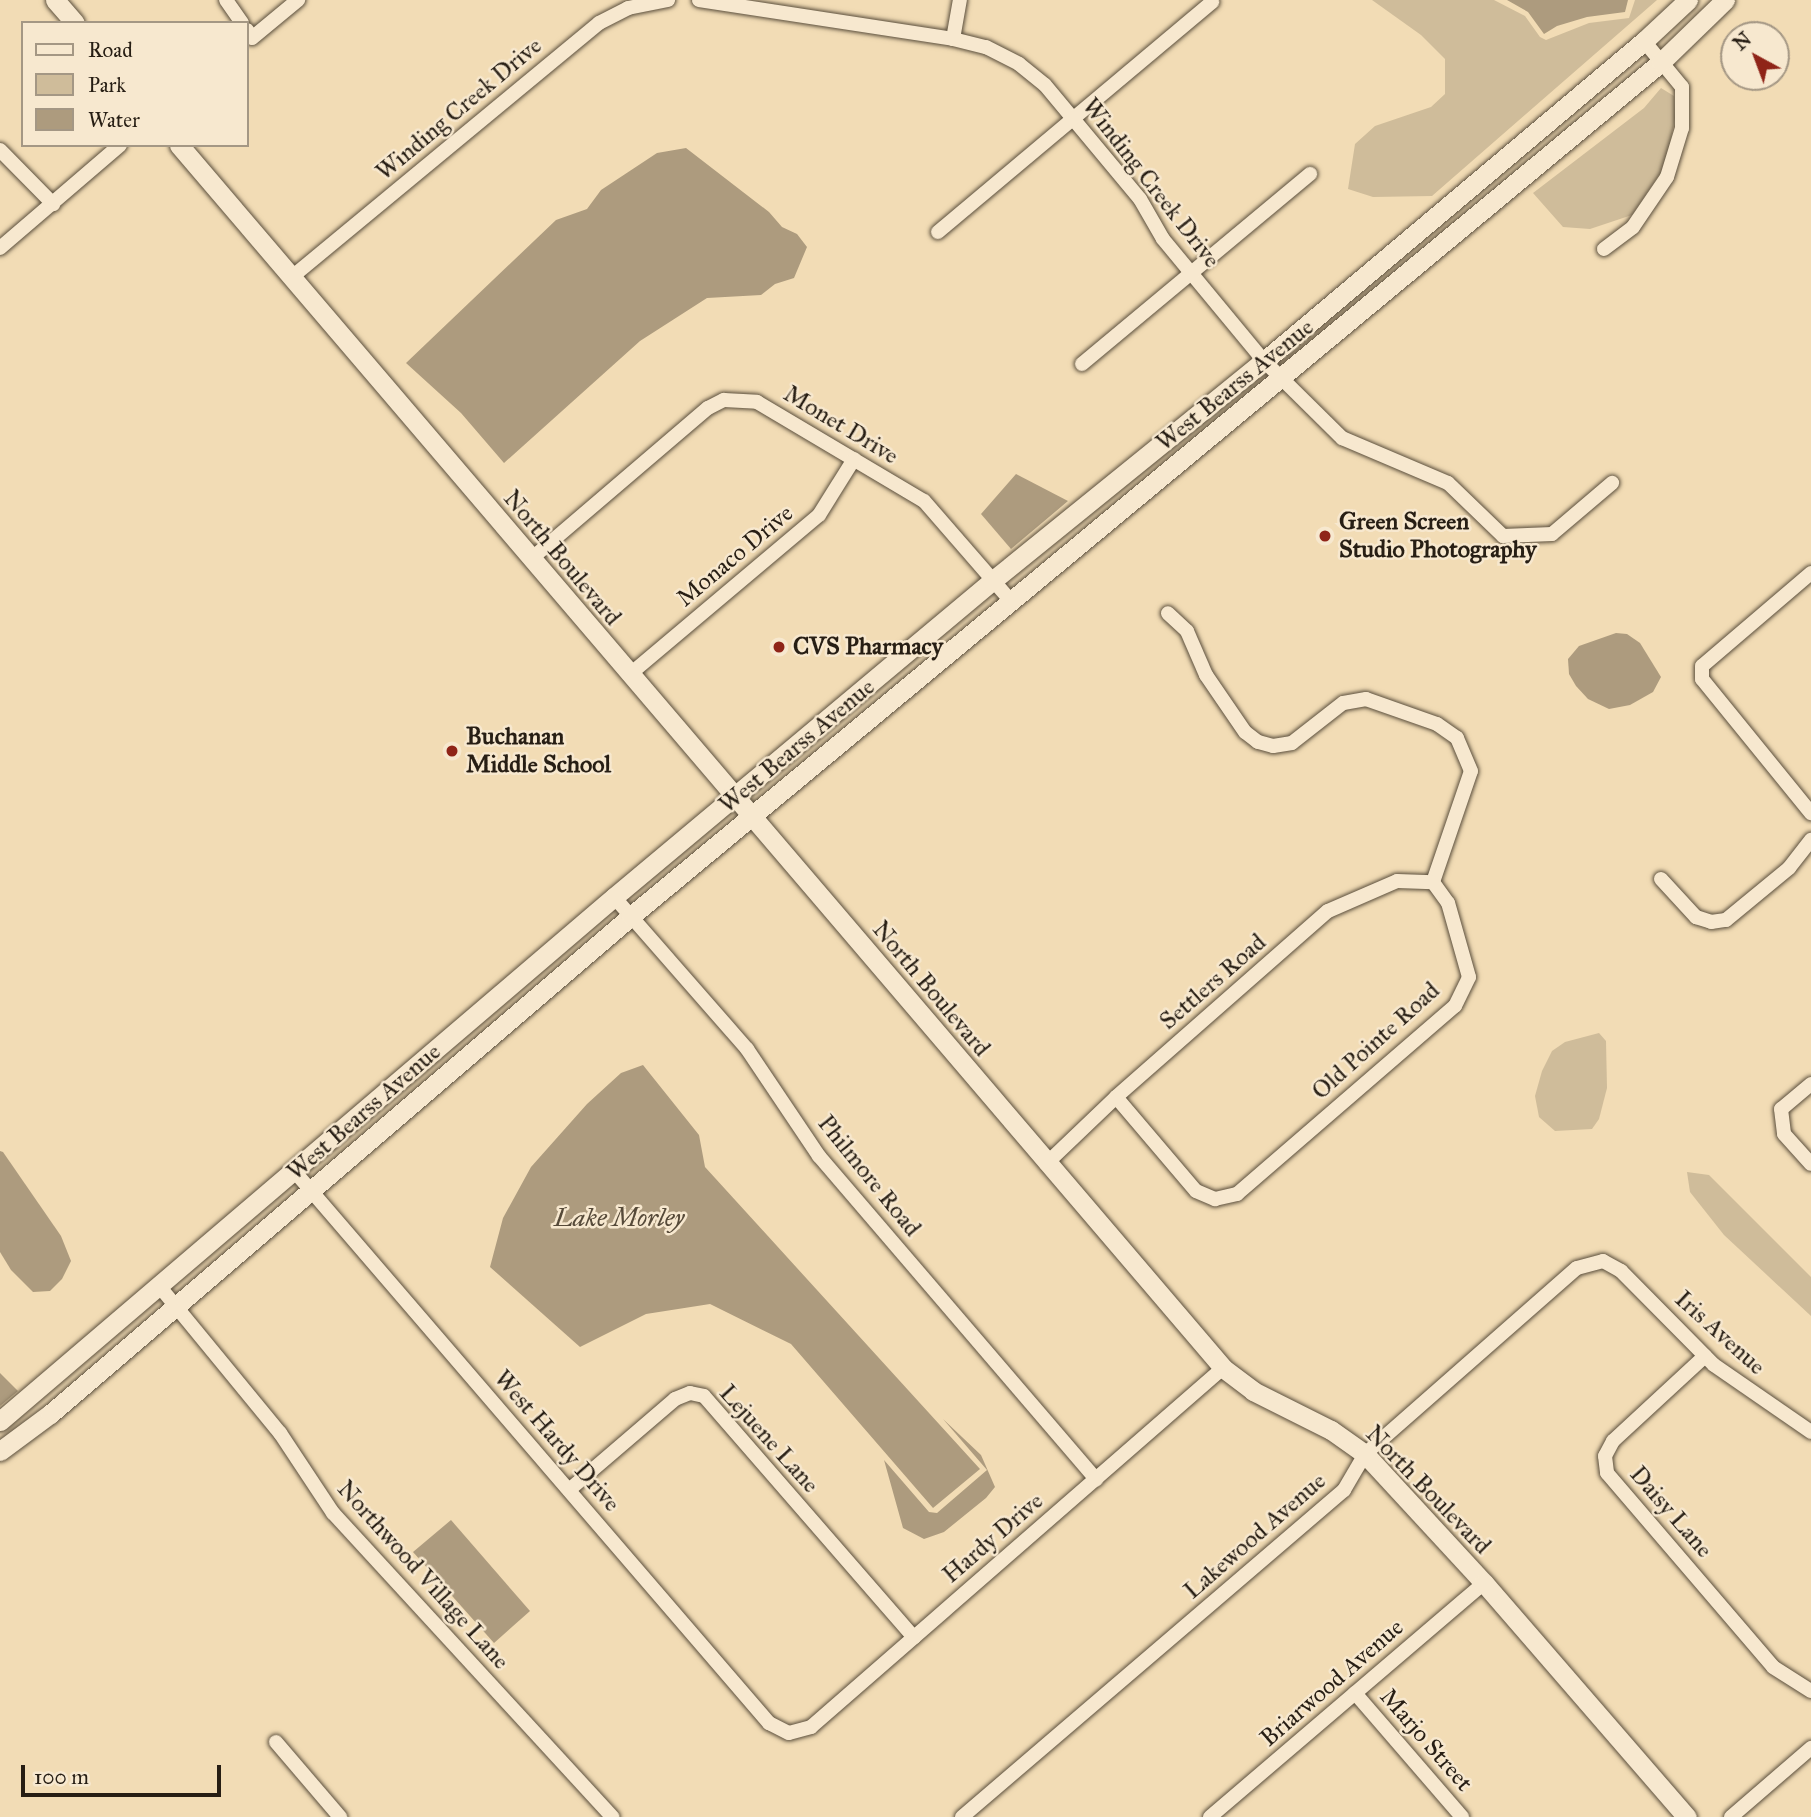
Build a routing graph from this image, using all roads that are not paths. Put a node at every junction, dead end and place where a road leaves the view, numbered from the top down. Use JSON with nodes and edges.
{"nodes":[{"id":1,"x":55,"y":0,"type":"edge"},
{"id":2,"x":226,"y":0,"type":"edge"},
{"id":3,"x":298,"y":0,"type":"edge"},
{"id":4,"x":668,"y":0,"type":"edge"},
{"id":5,"x":699,"y":0,"type":"edge"},
{"id":6,"x":960,"y":0,"type":"edge"},
{"id":7,"x":1688,"y":0,"type":"edge"},
{"id":8,"x":1725,"y":0,"type":"edge"},
{"id":9,"x":735,"y":2,"type":"edge"},
{"id":10,"x":1212,"y":2,"type":"edge"},
{"id":11,"x":73,"y":21,"type":"edge"},
{"id":12,"x":241,"y":21,"type":"edge"},
{"id":13,"x":248,"y":32,"type":"edge"},
{"id":14,"x":953,"y":39,"type":"junction"},
{"id":15,"x":1644,"y":41,"type":"junction"},
{"id":16,"x":1661,"y":62,"type":"junction"},
{"id":17,"x":1073,"y":120,"type":"junction"},
{"id":18,"x":118,"y":147,"type":"edge"},
{"id":19,"x":181,"y":147,"type":"edge"},
{"id":20,"x":0,"y":150,"type":"edge"},
{"id":21,"x":1310,"y":174,"type":"dead end"},
{"id":22,"x":53,"y":204,"type":"junction"},
{"id":23,"x":938,"y":232,"type":"dead end"},
{"id":24,"x":0,"y":248,"type":"edge"},
{"id":25,"x":1604,"y":249,"type":"dead end"},
{"id":26,"x":1192,"y":274,"type":"junction"},
{"id":27,"x":292,"y":277,"type":"junction"},
{"id":28,"x":1264,"y":361,"type":"junction"},
{"id":29,"x":1082,"y":364,"type":"dead end"},
{"id":30,"x":1282,"y":378,"type":"junction"},
{"id":31,"x":854,"y":459,"type":"junction"},
{"id":32,"x":1612,"y":482,"type":"dead end"},
{"id":33,"x":531,"y":559,"type":"junction"},
{"id":34,"x":1811,"y":573,"type":"edge"},
{"id":35,"x":992,"y":581,"type":"junction"},
{"id":36,"x":1010,"y":600,"type":"junction"},
{"id":37,"x":1168,"y":614,"type":"dead end"},
{"id":38,"x":629,"y":675,"type":"junction"},
{"id":39,"x":737,"y":796,"type":"junction"},
{"id":40,"x":1811,"y":813,"type":"edge"},
{"id":41,"x":753,"y":815,"type":"junction"},
{"id":42,"x":1811,"y":839,"type":"edge"},
{"id":43,"x":1661,"y":879,"type":"dead end"},
{"id":44,"x":1433,"y":882,"type":"junction"},
{"id":45,"x":614,"y":897,"type":"junction"},
{"id":46,"x":631,"y":916,"type":"junction"},
{"id":47,"x":437,"y":1049,"type":"junction"},
{"id":48,"x":453,"y":1068,"type":"junction"},
{"id":49,"x":1811,"y":1084,"type":"edge"},
{"id":50,"x":1116,"y":1097,"type":"junction"},
{"id":51,"x":1046,"y":1164,"type":"junction"},
{"id":52,"x":1811,"y":1164,"type":"edge"},
{"id":53,"x":295,"y":1172,"type":"junction"},
{"id":54,"x":312,"y":1189,"type":"junction"},
{"id":55,"x":1604,"y":1261,"type":"joint"},
{"id":56,"x":160,"y":1287,"type":"junction"},
{"id":57,"x":175,"y":1306,"type":"junction"},
{"id":58,"x":1705,"y":1356,"type":"junction"},
{"id":59,"x":1223,"y":1368,"type":"junction"},
{"id":60,"x":53,"y":1378,"type":"junction"},
{"id":61,"x":69,"y":1397,"type":"junction"},
{"id":62,"x":0,"y":1421,"type":"edge"},
{"id":63,"x":1811,"y":1432,"type":"edge"},
{"id":64,"x":0,"y":1451,"type":"edge"},
{"id":65,"x":1365,"y":1454,"type":"junction"},
{"id":66,"x":1096,"y":1479,"type":"junction"},
{"id":67,"x":569,"y":1490,"type":"junction"},
{"id":68,"x":1484,"y":1583,"type":"junction"},
{"id":69,"x":914,"y":1638,"type":"junction"},
{"id":70,"x":1811,"y":1691,"type":"edge"},
{"id":71,"x":1355,"y":1693,"type":"junction"},
{"id":72,"x":789,"y":1733,"type":"joint"},
{"id":73,"x":276,"y":1742,"type":"dead end"},
{"id":74,"x":1811,"y":1748,"type":"edge"},
{"id":75,"x":340,"y":1817,"type":"edge"},
{"id":76,"x":613,"y":1817,"type":"edge"},
{"id":77,"x":962,"y":1817,"type":"edge"},
{"id":78,"x":1210,"y":1817,"type":"edge"},
{"id":79,"x":1462,"y":1817,"type":"edge"},
{"id":80,"x":1687,"y":1817,"type":"edge"},
{"id":81,"x":1731,"y":1817,"type":"edge"}],
"edges":[{"from":1,"to":11,"type":"main road"},
{"from":2,"to":12,"type":"street"},
{"from":3,"to":13,"type":"street"},
{"from":4,"to":27,"type":"street","name":"Winding Creek Drive"},
{"from":5,"to":9,"type":"street","name":"Winding Creek Drive"},
{"from":6,"to":14,"type":"street"},
{"from":7,"to":15,"type":"main road","name":"West Bearss Avenue"},
{"from":8,"to":16,"type":"main road","name":"West Bearss Avenue"},
{"from":9,"to":14,"type":"street","name":"Winding Creek Drive"},
{"from":10,"to":17,"type":"street"},
{"from":14,"to":17,"type":"street","name":"Winding Creek Drive"},
{"from":15,"to":16,"type":"street"},
{"from":15,"to":28,"type":"main road","name":"West Bearss Avenue"},
{"from":16,"to":25,"type":"street"},
{"from":16,"to":30,"type":"main road","name":"West Bearss Avenue"},
{"from":17,"to":23,"type":"street"},
{"from":17,"to":26,"type":"street","name":"Winding Creek Drive"},
{"from":18,"to":22,"type":"street"},
{"from":19,"to":27,"type":"main road","name":"North Boulevard"},
{"from":20,"to":22,"type":"street"},
{"from":21,"to":26,"type":"street"},
{"from":22,"to":24,"type":"street"},
{"from":26,"to":28,"type":"street","name":"Winding Creek Drive"},
{"from":26,"to":29,"type":"street"},
{"from":27,"to":33,"type":"main road","name":"North Boulevard"},
{"from":28,"to":30,"type":"street","name":"Winding Creek Drive"},
{"from":28,"to":35,"type":"main road","name":"West Bearss Avenue"},
{"from":30,"to":32,"type":"street","name":"Winding Creek Drive"},
{"from":30,"to":36,"type":"main road","name":"West Bearss Avenue"},
{"from":31,"to":33,"type":"street","name":"Monet Drive"},
{"from":31,"to":35,"type":"street","name":"Monet Drive"},
{"from":31,"to":38,"type":"street","name":"Monaco Drive"},
{"from":33,"to":38,"type":"main road","name":"North Boulevard"},
{"from":34,"to":40,"type":"street"},
{"from":35,"to":36,"type":"street","name":"Monet Drive"},
{"from":35,"to":39,"type":"main road","name":"West Bearss Avenue"},
{"from":36,"to":41,"type":"main road","name":"West Bearss Avenue"},
{"from":37,"to":44,"type":"street"},
{"from":38,"to":39,"type":"main road","name":"North Boulevard"},
{"from":39,"to":41,"type":"main road","name":"North Boulevard"},
{"from":39,"to":45,"type":"main road","name":"West Bearss Avenue"},
{"from":41,"to":46,"type":"main road","name":"West Bearss Avenue"},
{"from":41,"to":51,"type":"main road","name":"North Boulevard"},
{"from":42,"to":43,"type":"street"},
{"from":44,"to":50,"type":"street","name":"Settlers Road"},
{"from":44,"to":50,"type":"street","name":"Old Pointe Road"},
{"from":45,"to":46,"type":"street","name":"Philmore Road"},
{"from":45,"to":47,"type":"main road","name":"West Bearss Avenue"},
{"from":46,"to":48,"type":"main road","name":"West Bearss Avenue"},
{"from":46,"to":66,"type":"street","name":"Philmore Road"},
{"from":47,"to":48,"type":"street"},
{"from":47,"to":53,"type":"main road","name":"West Bearss Avenue"},
{"from":48,"to":54,"type":"main road","name":"West Bearss Avenue"},
{"from":49,"to":52,"type":"street"},
{"from":50,"to":51,"type":"street","name":"Settlers Road"},
{"from":51,"to":59,"type":"main road","name":"North Boulevard"},
{"from":53,"to":54,"type":"street","name":"West Hardy Drive"},
{"from":53,"to":56,"type":"main road","name":"West Bearss Avenue"},
{"from":54,"to":57,"type":"main road","name":"West Bearss Avenue"},
{"from":54,"to":67,"type":"street","name":"West Hardy Drive"},
{"from":55,"to":58,"type":"street","name":"Iris Avenue"},
{"from":55,"to":65,"type":"street","name":"Lakewood Avenue"},
{"from":56,"to":57,"type":"street","name":"Northwood Village Lane"},
{"from":56,"to":60,"type":"main road","name":"West Bearss Avenue"},
{"from":57,"to":61,"type":"main road","name":"West Bearss Avenue"},
{"from":57,"to":76,"type":"street","name":"Northwood Village Lane"},
{"from":58,"to":63,"type":"street","name":"Iris Avenue"},
{"from":58,"to":70,"type":"street","name":"Daisy Lane"},
{"from":59,"to":65,"type":"main road","name":"North Boulevard"},
{"from":59,"to":66,"type":"street","name":"Hardy Drive"},
{"from":60,"to":61,"type":"street"},
{"from":60,"to":62,"type":"main road","name":"West Bearss Avenue"},
{"from":61,"to":64,"type":"main road","name":"West Bearss Avenue"},
{"from":65,"to":68,"type":"main road","name":"North Boulevard"},
{"from":65,"to":77,"type":"street","name":"Lakewood Avenue"},
{"from":66,"to":69,"type":"street","name":"Hardy Drive"},
{"from":67,"to":69,"type":"street","name":"Lejuene Lane"},
{"from":67,"to":72,"type":"street","name":"West Hardy Drive"},
{"from":68,"to":71,"type":"street","name":"Briarwood Avenue"},
{"from":68,"to":80,"type":"main road","name":"North Boulevard"},
{"from":69,"to":72,"type":"street","name":"Hardy Drive"},
{"from":71,"to":78,"type":"street","name":"Briarwood Avenue"},
{"from":71,"to":79,"type":"street","name":"Marjo Street"},
{"from":73,"to":75,"type":"street"},
{"from":74,"to":81,"type":"street"}]}
